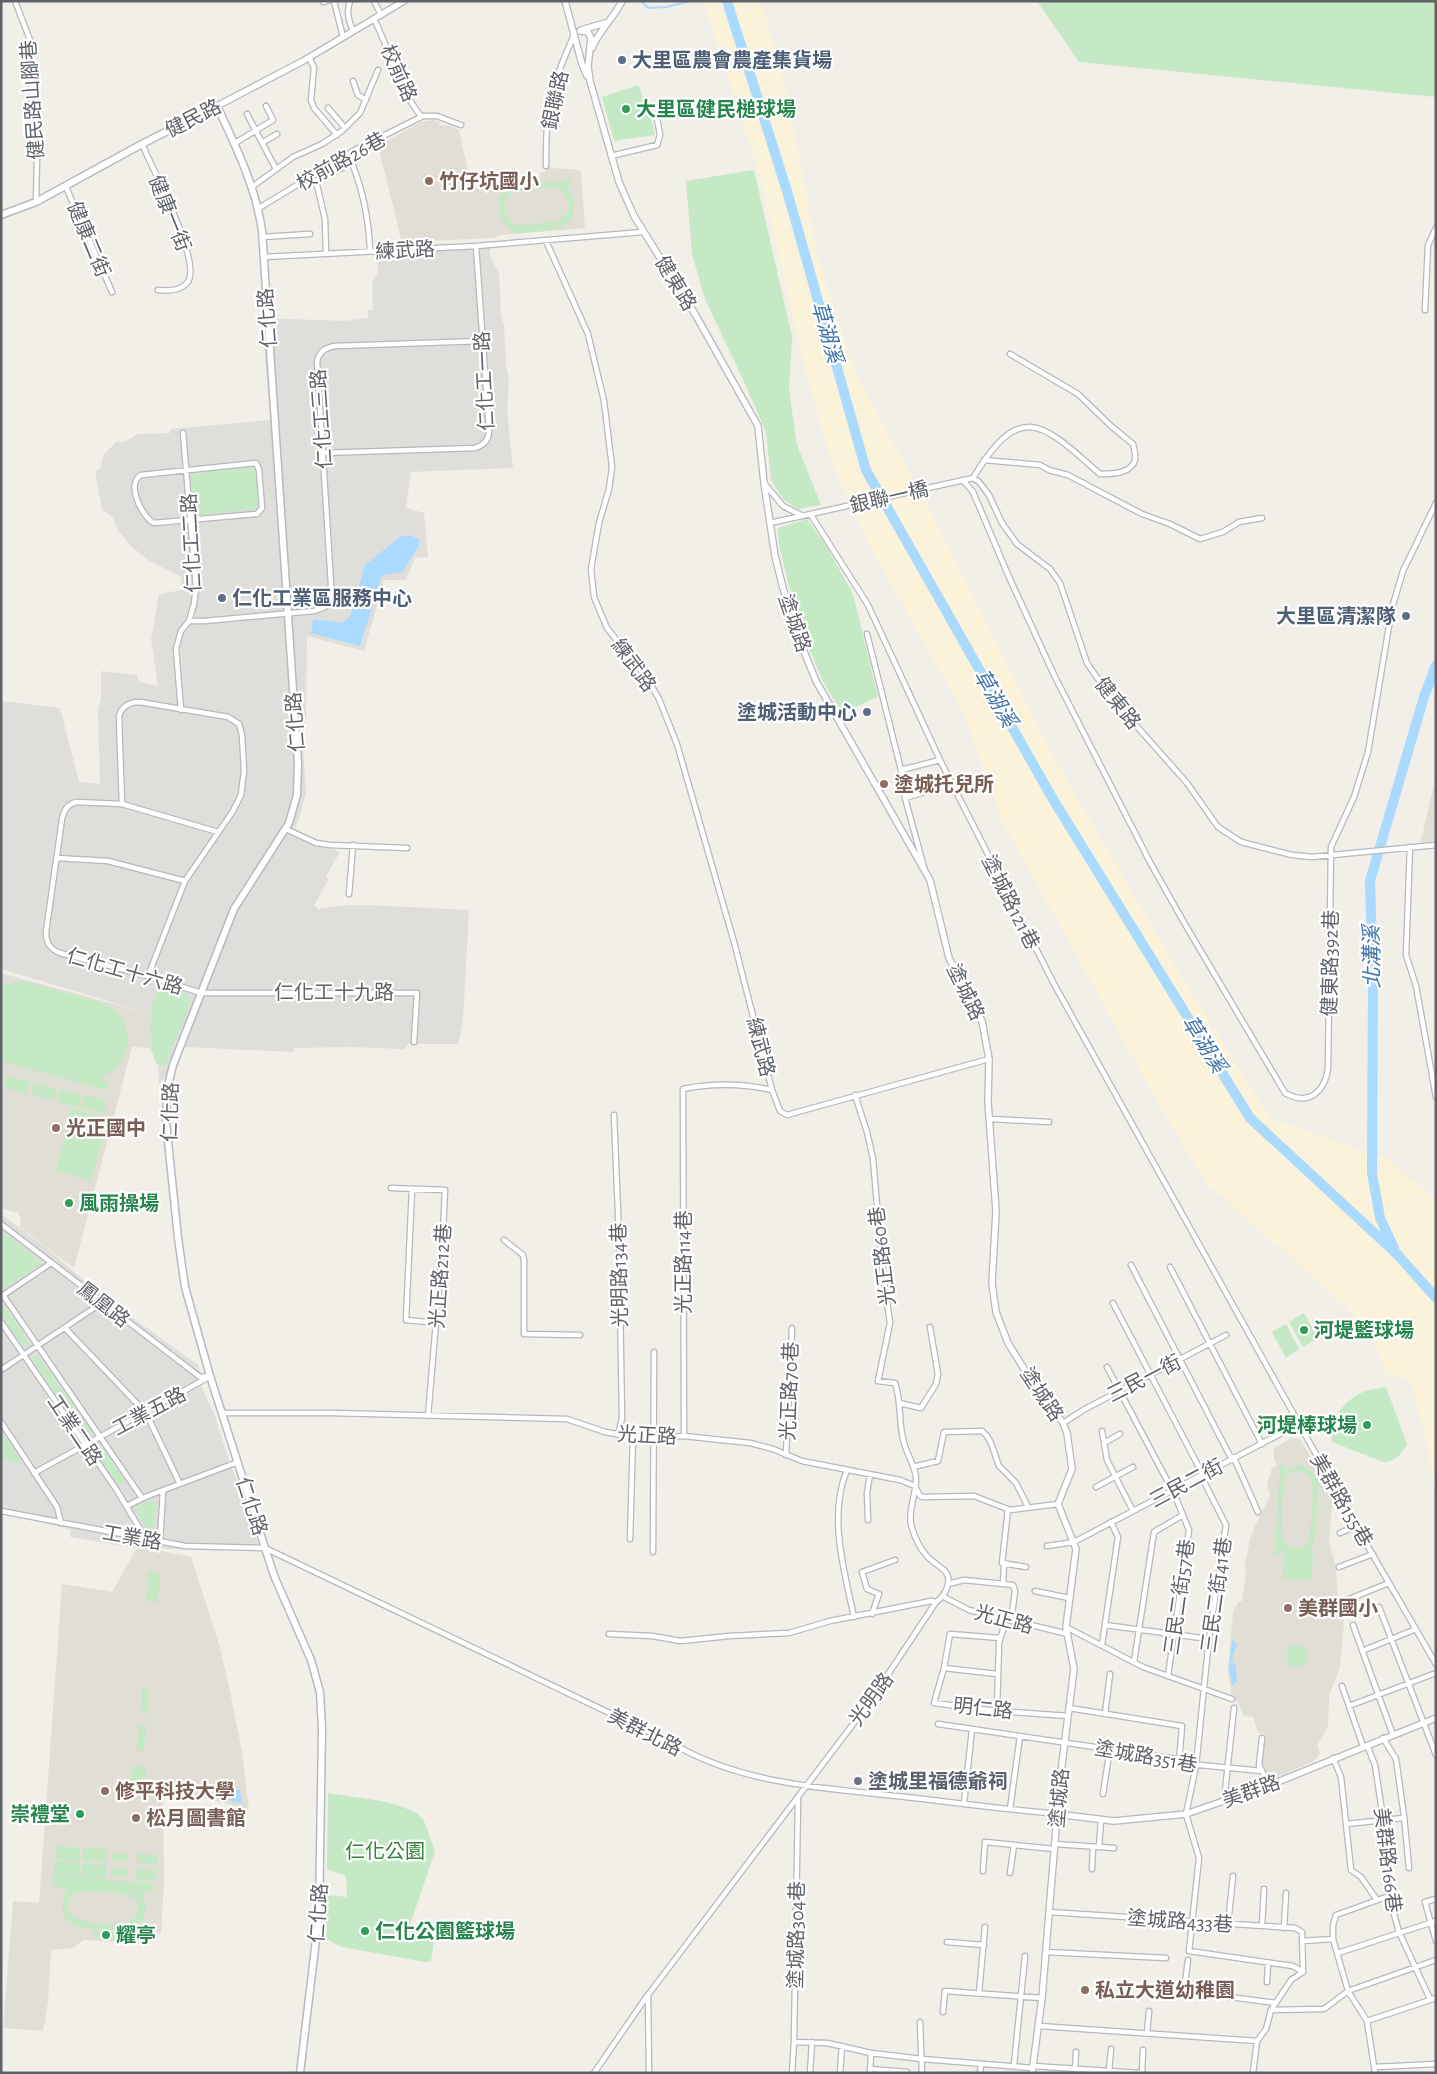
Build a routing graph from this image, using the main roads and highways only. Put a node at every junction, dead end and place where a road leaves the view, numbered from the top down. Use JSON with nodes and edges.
{"nodes":[{"id":1,"x":217,"y":106,"type":"joint"},
{"id":2,"x":1,"y":215,"type":"edge"},
{"id":3,"x":300,"y":2073,"type":"edge"}],
"edges":[{"from":1,"to":2,"type":"main road","name":"健民路"},
{"from":1,"to":3,"type":"main road","name":"仁化路"}]}
